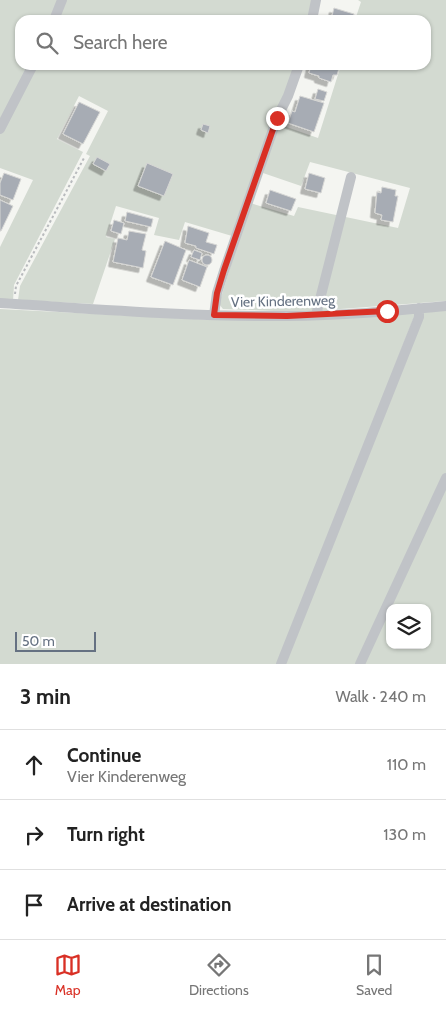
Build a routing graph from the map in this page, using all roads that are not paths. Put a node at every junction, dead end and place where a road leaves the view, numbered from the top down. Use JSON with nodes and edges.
{"nodes":[{"id":1,"x":62,"y":0,"type":"edge"},
{"id":2,"x":316,"y":0,"type":"edge"},
{"id":3,"x":56,"y":15,"type":"edge"},
{"id":4,"x":313,"y":15,"type":"edge"},
{"id":5,"x":30,"y":70,"type":"edge"},
{"id":6,"x":297,"y":70,"type":"edge"},
{"id":7,"x":0,"y":129,"type":"edge"},
{"id":8,"x":351,"y":177,"type":"dead end"},
{"id":9,"x":0,"y":304,"type":"edge"},
{"id":10,"x":446,"y":306,"type":"edge"},
{"id":11,"x":419,"y":308,"type":"junction"},
{"id":12,"x":214,"y":315,"type":"junction"},
{"id":13,"x":316,"y":315,"type":"junction"},
{"id":14,"x":446,"y":478,"type":"edge"},
{"id":15,"x":281,"y":664,"type":"edge"},
{"id":16,"x":360,"y":664,"type":"edge"}],
"edges":[{"from":1,"to":3,"type":"street"},
{"from":2,"to":4,"type":"street"},
{"from":5,"to":7,"type":"street"},
{"from":6,"to":12,"type":"street"},
{"from":8,"to":13,"type":"street"},
{"from":9,"to":12,"type":"street","name":"Vier Kinderenweg"},
{"from":10,"to":11,"type":"street","name":"Vier Kinderenweg"},
{"from":11,"to":13,"type":"street","name":"Vier Kinderenweg"},
{"from":11,"to":15,"type":"street"},
{"from":12,"to":13,"type":"street","name":"Vier Kinderenweg"},
{"from":14,"to":16,"type":"street"}]}
